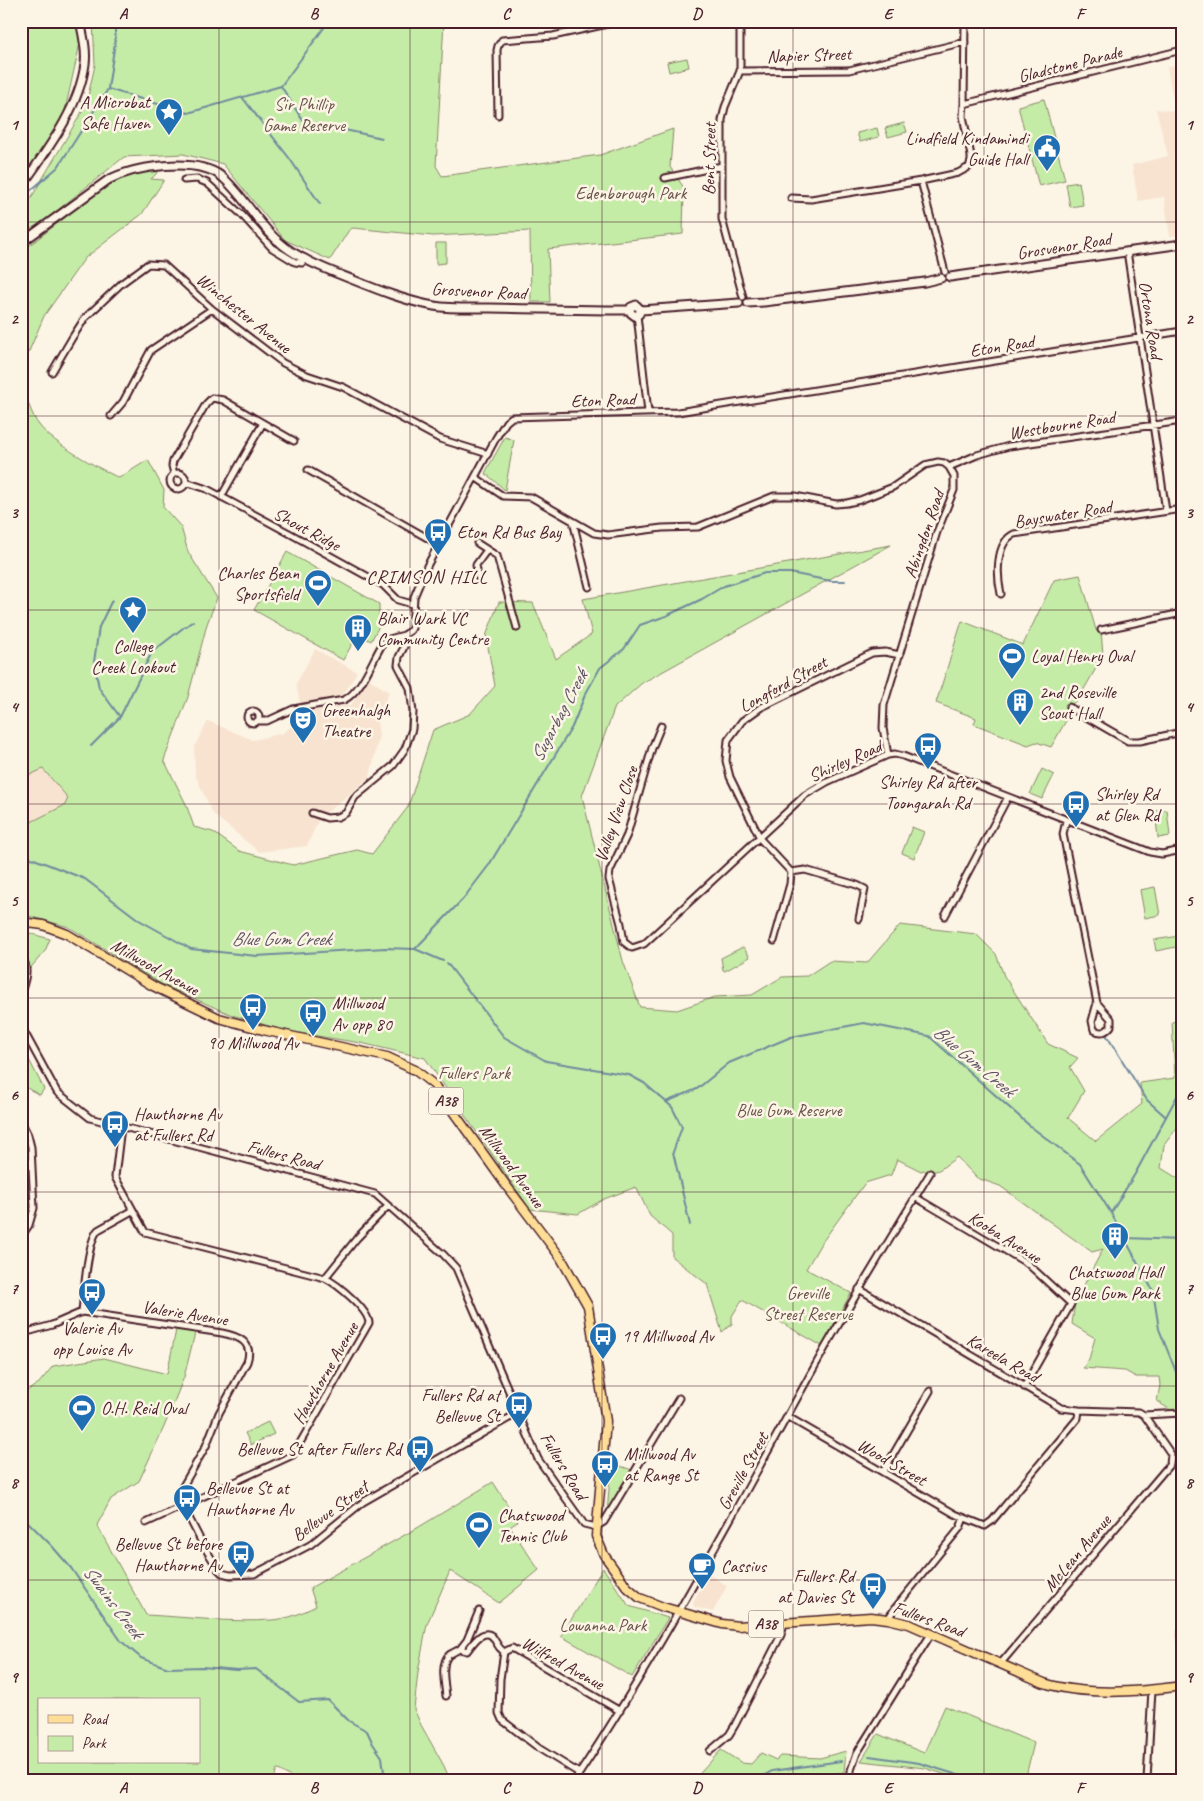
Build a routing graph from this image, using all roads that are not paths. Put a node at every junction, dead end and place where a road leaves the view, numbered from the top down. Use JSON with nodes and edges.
{"nodes":[{"id":1,"x":80,"y":21,"type":"edge"},
{"id":2,"x":621,"y":21,"type":"edge"},
{"id":3,"x":740,"y":21,"type":"edge"},
{"id":4,"x":965,"y":21,"type":"edge"},
{"id":5,"x":966,"y":42,"type":"junction"},
{"id":6,"x":1181,"y":48,"type":"edge"},
{"id":7,"x":740,"y":71,"type":"junction"},
{"id":8,"x":964,"y":104,"type":"junction"},
{"id":9,"x":498,"y":115,"type":"dead end"},
{"id":10,"x":722,"y":166,"type":"junction"},
{"id":11,"x":665,"y":178,"type":"dead end"},
{"id":12,"x":184,"y":180,"type":"dead end"},
{"id":13,"x":921,"y":181,"type":"junction"},
{"id":14,"x":21,"y":187,"type":"edge"},
{"id":15,"x":791,"y":198,"type":"dead end"},
{"id":16,"x":21,"y":243,"type":"edge"},
{"id":17,"x":1182,"y":244,"type":"edge"},
{"id":18,"x":1126,"y":251,"type":"junction"},
{"id":19,"x":305,"y":258,"type":"junction"},
{"id":20,"x":945,"y":276,"type":"junction"},
{"id":21,"x":744,"y":301,"type":"junction"},
{"id":22,"x":212,"y":309,"type":"junction"},
{"id":23,"x":639,"y":313,"type":"junction"},
{"id":24,"x":1182,"y":331,"type":"edge"},
{"id":25,"x":1140,"y":337,"type":"junction"},
{"id":26,"x":52,"y":372,"type":"dead end"},
{"id":27,"x":648,"y":412,"type":"junction"},
{"id":28,"x":111,"y":416,"type":"dead end"},
{"id":29,"x":1182,"y":421,"type":"edge"},
{"id":30,"x":262,"y":423,"type":"junction"},
{"id":31,"x":1154,"y":425,"type":"junction"},
{"id":32,"x":294,"y":441,"type":"dead end"},
{"id":33,"x":488,"y":454,"type":"junction"},
{"id":34,"x":949,"y":467,"type":"junction"},
{"id":35,"x":308,"y":470,"type":"dead end"},
{"id":36,"x":174,"y":474,"type":"junction"},
{"id":37,"x":475,"y":477,"type":"junction"},
{"id":38,"x":186,"y":482,"type":"junction"},
{"id":39,"x":221,"y":497,"type":"junction"},
{"id":40,"x":1182,"y":509,"type":"edge"},
{"id":41,"x":1166,"y":511,"type":"junction"},
{"id":42,"x":573,"y":521,"type":"junction"},
{"id":43,"x":477,"y":543,"type":"dead end"},
{"id":44,"x":438,"y":544,"type":"junction"},
{"id":45,"x":487,"y":550,"type":"junction"},
{"id":46,"x":478,"y":577,"type":"dead end"},
{"id":47,"x":589,"y":587,"type":"dead end"},
{"id":48,"x":1002,"y":594,"type":"dead end"},
{"id":49,"x":412,"y":604,"type":"junction"},
{"id":50,"x":1182,"y":614,"type":"edge"},
{"id":51,"x":517,"y":628,"type":"dead end"},
{"id":52,"x":1101,"y":630,"type":"dead end"},
{"id":53,"x":404,"y":635,"type":"junction"},
{"id":54,"x":900,"y":655,"type":"junction"},
{"id":55,"x":1068,"y":707,"type":"dead end"},
{"id":56,"x":257,"y":721,"type":"dead end"},
{"id":57,"x":661,"y":726,"type":"dead end"},
{"id":58,"x":1182,"y":732,"type":"edge"},
{"id":59,"x":888,"y":755,"type":"junction"},
{"id":60,"x":1008,"y":797,"type":"junction"},
{"id":61,"x":312,"y":813,"type":"dead end"},
{"id":62,"x":1066,"y":820,"type":"junction"},
{"id":63,"x":760,"y":836,"type":"junction"},
{"id":64,"x":1182,"y":850,"type":"edge"},
{"id":65,"x":791,"y":872,"type":"junction"},
{"id":66,"x":945,"y":916,"type":"dead end"},
{"id":67,"x":859,"y":919,"type":"dead end"},
{"id":68,"x":21,"y":922,"type":"edge"},
{"id":69,"x":774,"y":941,"type":"dead end"},
{"id":70,"x":624,"y":942,"type":"joint"},
{"id":71,"x":21,"y":956,"type":"edge"},
{"id":72,"x":21,"y":993,"type":"edge"},
{"id":73,"x":1097,"y":1003,"type":"junction"},
{"id":74,"x":21,"y":1026,"type":"edge"},
{"id":75,"x":21,"y":1121,"type":"edge"},
{"id":76,"x":121,"y":1128,"type":"junction"},
{"id":77,"x":930,"y":1172,"type":"dead end"},
{"id":78,"x":915,"y":1197,"type":"junction"},
{"id":79,"x":388,"y":1206,"type":"junction"},
{"id":80,"x":132,"y":1211,"type":"junction"},
{"id":81,"x":21,"y":1237,"type":"edge"},
{"id":82,"x":325,"y":1278,"type":"junction"},
{"id":83,"x":859,"y":1289,"type":"junction"},
{"id":84,"x":82,"y":1312,"type":"junction"},
{"id":85,"x":31,"y":1331,"type":"dead end"},
{"id":86,"x":1024,"y":1387,"type":"junction"},
{"id":87,"x":930,"y":1391,"type":"dead end"},
{"id":88,"x":679,"y":1398,"type":"dead end"},
{"id":89,"x":1080,"y":1410,"type":"junction"},
{"id":90,"x":518,"y":1413,"type":"junction"},
{"id":91,"x":1182,"y":1413,"type":"edge"},
{"id":92,"x":1144,"y":1415,"type":"junction"},
{"id":93,"x":788,"y":1417,"type":"junction"},
{"id":94,"x":883,"y":1472,"type":"junction"},
{"id":95,"x":183,"y":1506,"type":"junction"},
{"id":96,"x":964,"y":1518,"type":"junction"},
{"id":97,"x":146,"y":1523,"type":"dead end"},
{"id":98,"x":596,"y":1527,"type":"junction"},
{"id":99,"x":479,"y":1611,"type":"dead end"},
{"id":100,"x":679,"y":1612,"type":"junction"},
{"id":101,"x":888,"y":1619,"type":"junction"},
{"id":102,"x":784,"y":1623,"type":"junction"},
{"id":103,"x":1182,"y":1631,"type":"edge"},
{"id":104,"x":931,"y":1634,"type":"junction"},
{"id":105,"x":1182,"y":1644,"type":"edge"},
{"id":106,"x":460,"y":1649,"type":"junction"},
{"id":107,"x":504,"y":1652,"type":"junction"},
{"id":108,"x":1002,"y":1663,"type":"junction"},
{"id":109,"x":1182,"y":1686,"type":"edge"},
{"id":110,"x":1152,"y":1689,"type":"junction"},
{"id":111,"x":446,"y":1696,"type":"dead end"},
{"id":112,"x":620,"y":1711,"type":"junction"},
{"id":113,"x":710,"y":1751,"type":"dead end"},
{"id":114,"x":579,"y":1773,"type":"junction"},
{"id":115,"x":575,"y":1780,"type":"edge"},
{"id":116,"x":851,"y":1780,"type":"edge"},
{"id":117,"x":1147,"y":1780,"type":"edge"}],
"edges":[{"from":1,"to":14,"type":"street"},
{"from":2,"to":9,"type":"street"},
{"from":3,"to":7,"type":"street","name":"Bent Street"},
{"from":4,"to":5,"type":"street"},
{"from":5,"to":7,"type":"street","name":"Napier Street"},
{"from":5,"to":8,"type":"street"},
{"from":6,"to":8,"type":"street","name":"Gladstone Parade"},
{"from":7,"to":10,"type":"street","name":"Bent Street"},
{"from":8,"to":13,"type":"street"},
{"from":10,"to":11,"type":"street"},
{"from":10,"to":21,"type":"street","name":"Bent Street"},
{"from":12,"to":19,"type":"street","name":"Grosvenor Road"},
{"from":13,"to":15,"type":"street"},
{"from":13,"to":20,"type":"street"},
{"from":16,"to":19,"type":"street","name":"Grosvenor Road"},
{"from":17,"to":18,"type":"street","name":"Grosvenor Road"},
{"from":18,"to":20,"type":"street","name":"Grosvenor Road"},
{"from":18,"to":25,"type":"street","name":"Ortona Road"},
{"from":19,"to":23,"type":"street","name":"Grosvenor Road"},
{"from":20,"to":21,"type":"street","name":"Grosvenor Road"},
{"from":21,"to":23,"type":"street","name":"Grosvenor Road"},
{"from":22,"to":26,"type":"street","name":"Winchester Avenue"},
{"from":22,"to":28,"type":"street"},
{"from":22,"to":33,"type":"street","name":"Winchester Avenue"},
{"from":23,"to":27,"type":"street"},
{"from":24,"to":25,"type":"street","name":"Eton Road"},
{"from":25,"to":27,"type":"street","name":"Eton Road"},
{"from":25,"to":31,"type":"street","name":"Ortona Road"},
{"from":27,"to":33,"type":"street","name":"Eton Road"},
{"from":29,"to":31,"type":"street","name":"Westbourne Road"},
{"from":30,"to":32,"type":"street"},
{"from":30,"to":36,"type":"street"},
{"from":30,"to":39,"type":"street"},
{"from":31,"to":34,"type":"street","name":"Westbourne Road"},
{"from":31,"to":41,"type":"street","name":"Ortona Road"},
{"from":33,"to":37,"type":"street","name":"Eton Road"},
{"from":34,"to":42,"type":"street","name":"Abingdon Road"},
{"from":34,"to":54,"type":"street","name":"Abingdon Road"},
{"from":35,"to":44,"type":"street"},
{"from":36,"to":38,"type":"street"},
{"from":36,"to":38,"type":"street"},
{"from":37,"to":42,"type":"street","name":"Abingdon Road"},
{"from":37,"to":44,"type":"street","name":"Eton Road"},
{"from":38,"to":39,"type":"street","name":"Shout Ridge"},
{"from":39,"to":49,"type":"street","name":"Shout Ridge"},
{"from":40,"to":41,"type":"street","name":"Bayswater Road"},
{"from":41,"to":48,"type":"street","name":"Bayswater Road"},
{"from":42,"to":47,"type":"street"},
{"from":43,"to":45,"type":"street"},
{"from":44,"to":49,"type":"street","name":"Eton Road"},
{"from":45,"to":46,"type":"street"},
{"from":45,"to":51,"type":"street"},
{"from":49,"to":53,"type":"street","name":"Eton Road"},
{"from":50,"to":52,"type":"street"},
{"from":53,"to":56,"type":"street"},
{"from":53,"to":61,"type":"street","name":"Eton Road"},
{"from":54,"to":59,"type":"street","name":"Abingdon Road"},
{"from":54,"to":63,"type":"street","name":"Longford Street"},
{"from":55,"to":58,"type":"street"},
{"from":57,"to":70,"type":"street","name":"Valley View Close"},
{"from":59,"to":60,"type":"street","name":"Shirley Road"},
{"from":59,"to":63,"type":"street","name":"Shirley Road"},
{"from":60,"to":62,"type":"street","name":"Shirley Road"},
{"from":60,"to":66,"type":"street"},
{"from":62,"to":64,"type":"street","name":"Shirley Road"},
{"from":62,"to":73,"type":"street"},
{"from":63,"to":65,"type":"street","name":"Longford Street"},
{"from":63,"to":70,"type":"street","name":"Shirley Road"},
{"from":65,"to":67,"type":"street"},
{"from":65,"to":69,"type":"street"},
{"from":68,"to":98,"type":"main road","name":"Millwood Avenue","number":"A38"},
{"from":71,"to":72,"type":"street"},
{"from":73,"to":73,"type":"street"},
{"from":74,"to":76,"type":"street","name":"Fullers Road"},
{"from":75,"to":81,"type":"street"},
{"from":76,"to":79,"type":"street","name":"Fullers Road"},
{"from":76,"to":80,"type":"street","name":"Hawthorne Avenue"},
{"from":77,"to":78,"type":"street","name":"Greville Street"},
{"from":78,"to":83,"type":"street","name":"Greville Street"},
{"from":78,"to":86,"type":"street","name":"Kooba Avenue"},
{"from":79,"to":82,"type":"street"},
{"from":79,"to":90,"type":"street","name":"Fullers Road"},
{"from":80,"to":82,"type":"street","name":"Hawthorne Avenue"},
{"from":80,"to":84,"type":"street"},
{"from":82,"to":95,"type":"street","name":"Hawthorne Avenue"},
{"from":83,"to":86,"type":"street","name":"Kareela Road"},
{"from":83,"to":93,"type":"street","name":"Greville Street"},
{"from":84,"to":85,"type":"street"},
{"from":84,"to":95,"type":"street","name":"Valerie Avenue"},
{"from":86,"to":89,"type":"street","name":"Kareela Road"},
{"from":87,"to":94,"type":"street"},
{"from":88,"to":98,"type":"street"},
{"from":89,"to":92,"type":"street","name":"Kareela Road"},
{"from":89,"to":96,"type":"street","name":"Wood Street"},
{"from":90,"to":95,"type":"street","name":"Bellevue Street"},
{"from":90,"to":98,"type":"street","name":"Fullers Road"},
{"from":91,"to":92,"type":"street","name":"Kareela Road"},
{"from":92,"to":108,"type":"street","name":"McLean Avenue"},
{"from":93,"to":94,"type":"street","name":"Wood Street"},
{"from":93,"to":100,"type":"street","name":"Greville Street"},
{"from":94,"to":96,"type":"street","name":"Wood Street"},
{"from":95,"to":97,"type":"street","name":"Hawthorne Avenue"},
{"from":96,"to":101,"type":"street"},
{"from":98,"to":100,"type":"main road","name":"Fullers Road","number":"A38"},
{"from":99,"to":106,"type":"street"},
{"from":100,"to":102,"type":"main road","name":"Fullers Road","number":"A38"},
{"from":100,"to":112,"type":"street","name":"Greville Street"},
{"from":101,"to":102,"type":"main road","name":"Fullers Road","number":"A38"},
{"from":101,"to":104,"type":"main road","name":"Fullers Road","number":"A38"},
{"from":102,"to":113,"type":"street"},
{"from":103,"to":105,"type":"street"},
{"from":104,"to":108,"type":"main road","name":"Fullers Road","number":"A38"},
{"from":104,"to":116,"type":"street"},
{"from":106,"to":107,"type":"street"},
{"from":106,"to":111,"type":"street"},
{"from":107,"to":112,"type":"street","name":"Wilfred Avenue"},
{"from":107,"to":114,"type":"street","name":"Wilfred Avenue"},
{"from":108,"to":110,"type":"main road","name":"Fullers Road","number":"A38"},
{"from":109,"to":110,"type":"main road","name":"Fullers Road","number":"A38"},
{"from":110,"to":117,"type":"street"},
{"from":112,"to":114,"type":"street","name":"Greville Street"},
{"from":114,"to":115,"type":"street","name":"Greville Street"}]}
